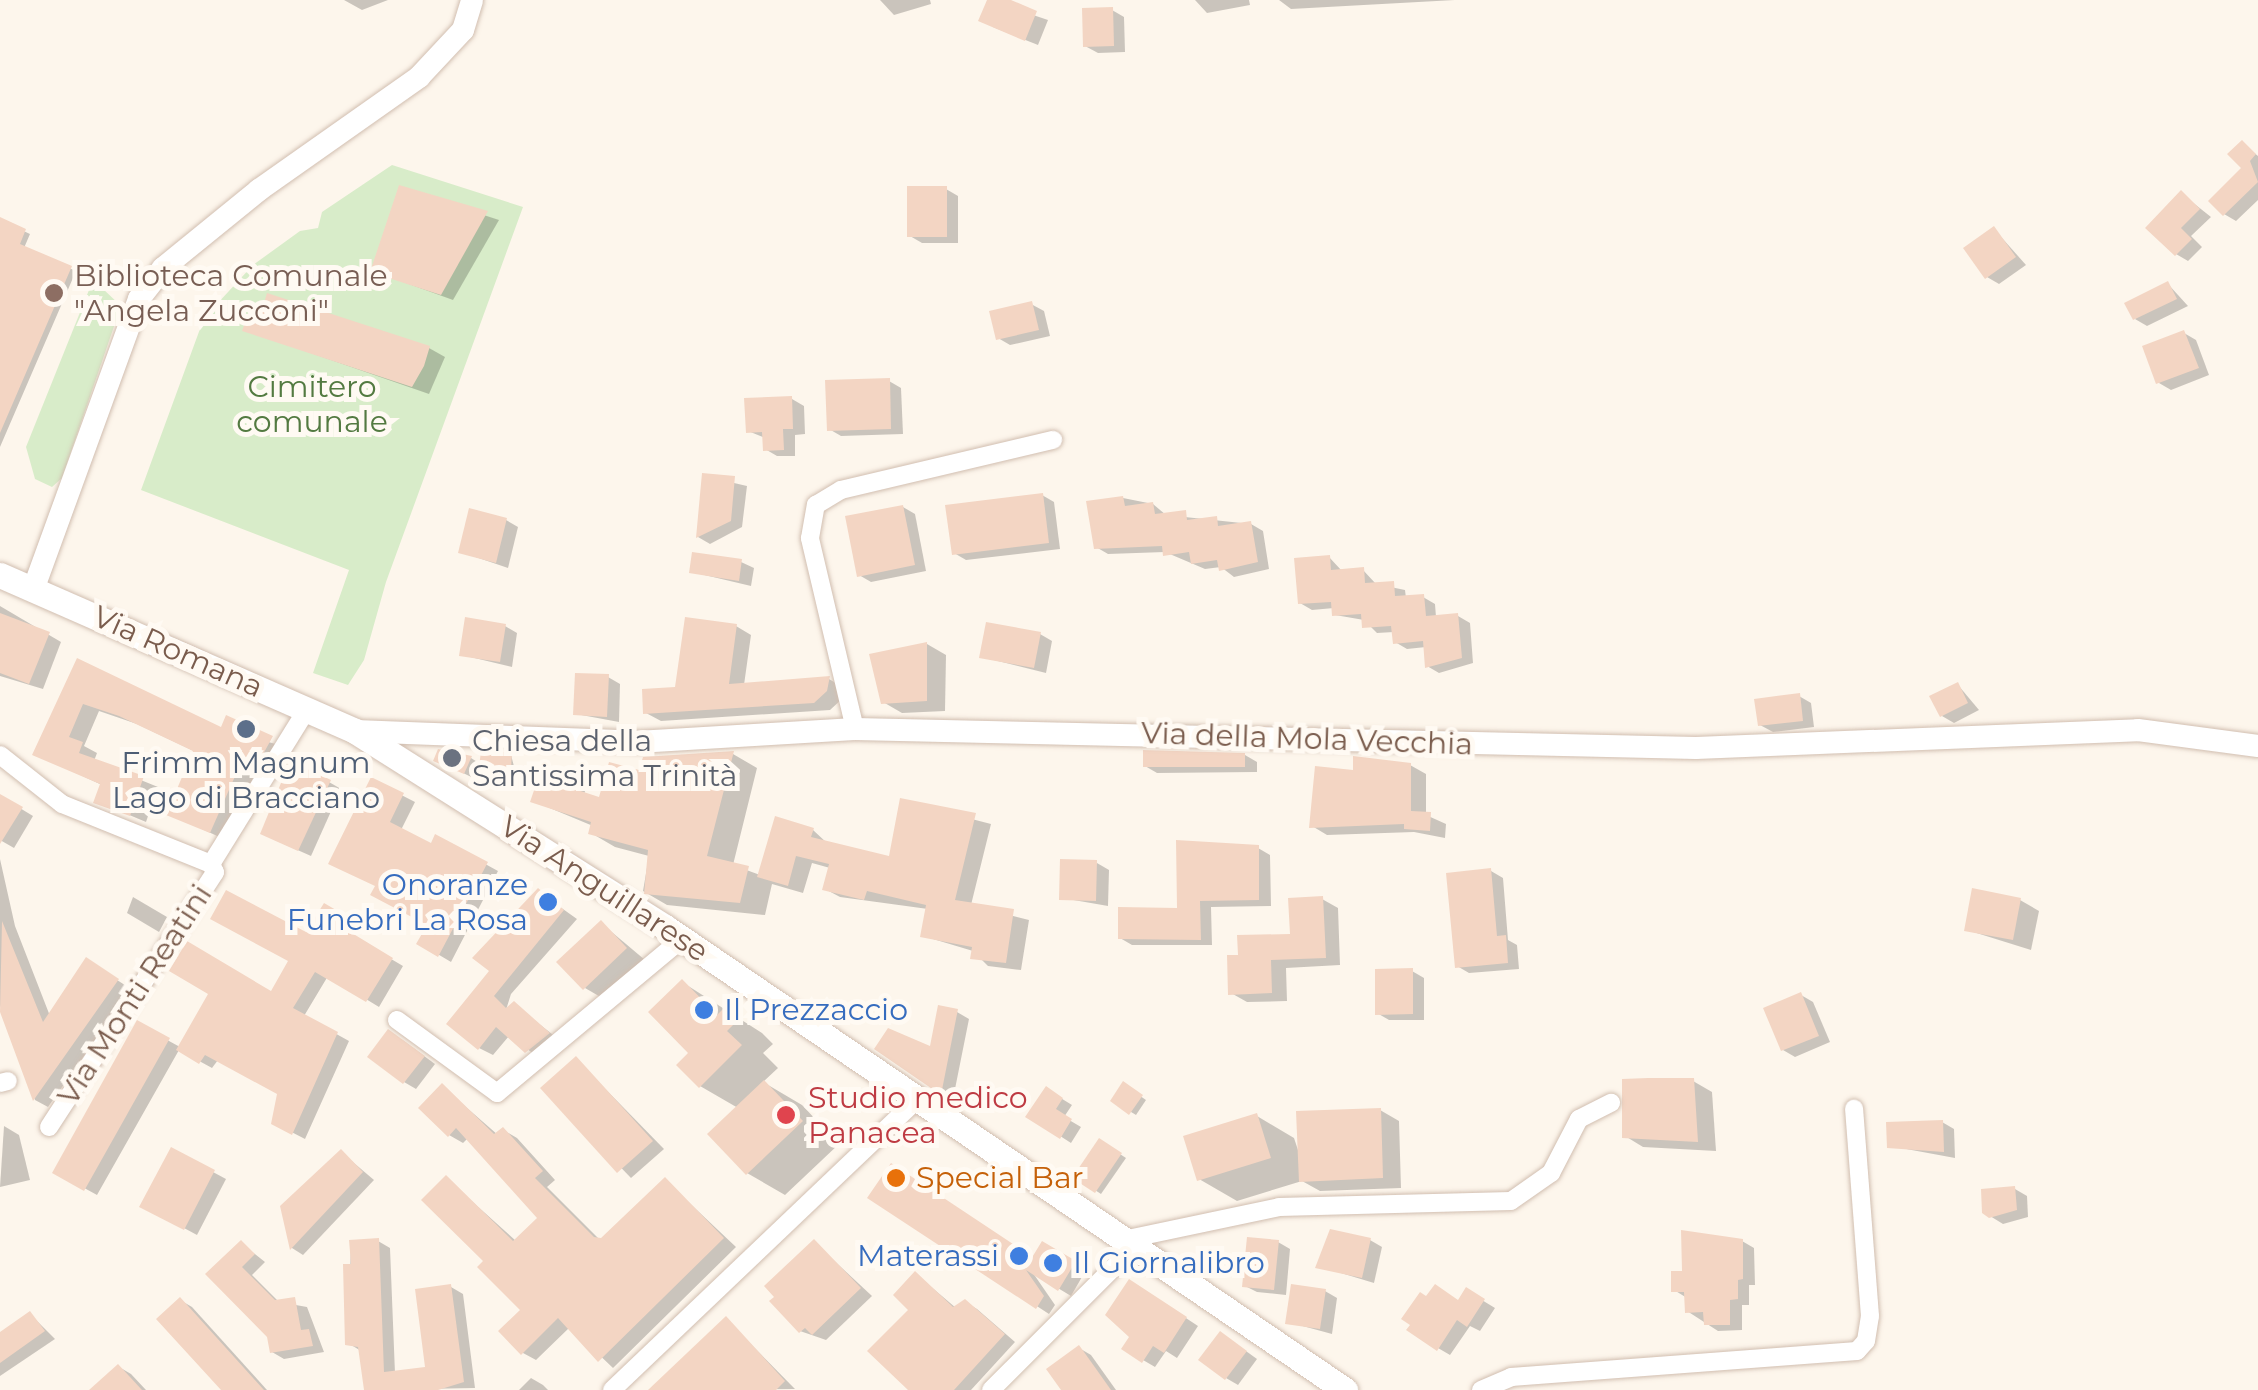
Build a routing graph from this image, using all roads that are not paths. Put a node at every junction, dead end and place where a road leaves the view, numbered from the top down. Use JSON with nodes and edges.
{"nodes":[{"id":1,"x":472,"y":0,"type":"edge"},
{"id":2,"x":1053,"y":440,"type":"dead end"},
{"id":3,"x":0,"y":575,"type":"edge"},
{"id":4,"x":33,"y":590,"type":"junction"},
{"id":5,"x":307,"y":710,"type":"junction"},
{"id":6,"x":355,"y":730,"type":"junction"},
{"id":7,"x":855,"y":730,"type":"junction"},
{"id":8,"x":2258,"y":746,"type":"edge"},
{"id":9,"x":0,"y":755,"type":"edge"},
{"id":10,"x":210,"y":864,"type":"junction"},
{"id":11,"x":682,"y":939,"type":"junction"},
{"id":12,"x":397,"y":1020,"type":"dead end"},
{"id":13,"x":915,"y":1101,"type":"junction"},
{"id":14,"x":1612,"y":1103,"type":"dead end"},
{"id":15,"x":1854,"y":1108,"type":"dead end"},
{"id":16,"x":49,"y":1127,"type":"dead end"},
{"id":17,"x":1128,"y":1243,"type":"junction"},
{"id":18,"x":612,"y":1390,"type":"edge"},
{"id":19,"x":991,"y":1390,"type":"edge"},
{"id":20,"x":1345,"y":1390,"type":"edge"},
{"id":21,"x":1480,"y":1390,"type":"edge"}],
"edges":[{"from":1,"to":4,"type":"street"},
{"from":2,"to":7,"type":"street"},
{"from":3,"to":4,"type":"main road","name":"Via Romana"},
{"from":4,"to":5,"type":"main road","name":"Via Romana"},
{"from":5,"to":6,"type":"main road","name":"Via Romana"},
{"from":5,"to":10,"type":"street","name":"Via Monti Reatini"},
{"from":6,"to":7,"type":"street","name":"Via della Mola Vecchia"},
{"from":6,"to":11,"type":"main road","name":"Via Anguillarese"},
{"from":7,"to":8,"type":"street","name":"Via della Mola Vecchia"},
{"from":9,"to":10,"type":"street","name":"Via Monti Reatini"},
{"from":10,"to":16,"type":"street","name":"Via Monti Reatini"},
{"from":11,"to":12,"type":"street"},
{"from":11,"to":13,"type":"main road","name":"Via Anguillarese"},
{"from":13,"to":17,"type":"main road","name":"Via Anguillarese"},
{"from":13,"to":18,"type":"street"},
{"from":14,"to":17,"type":"street"},
{"from":15,"to":21,"type":"street"},
{"from":17,"to":19,"type":"street"},
{"from":17,"to":20,"type":"main road","name":"Via Anguillarese"}]}
